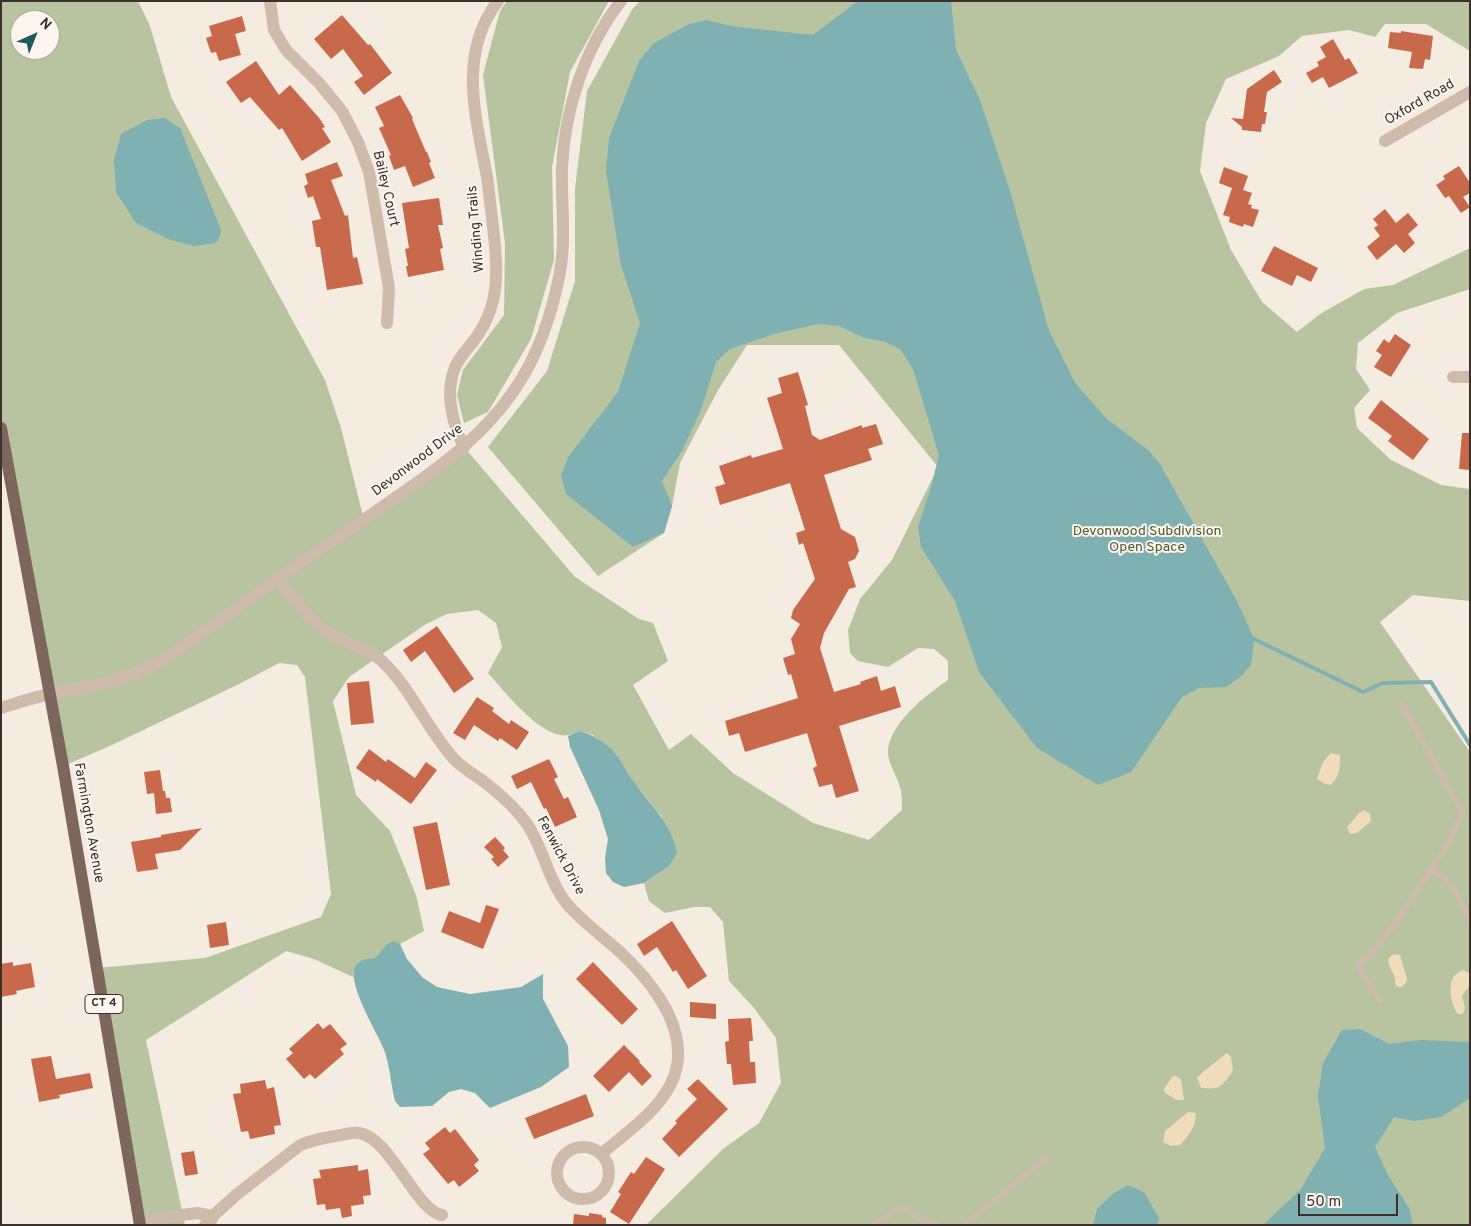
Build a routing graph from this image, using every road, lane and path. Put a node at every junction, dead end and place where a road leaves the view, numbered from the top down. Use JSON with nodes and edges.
{"nodes":[{"id":1,"x":270,"y":1,"type":"edge"},
{"id":2,"x":498,"y":1,"type":"edge"},
{"id":3,"x":621,"y":1,"type":"edge"},
{"id":4,"x":1470,"y":92,"type":"edge"},
{"id":5,"x":1385,"y":141,"type":"dead end"},
{"id":6,"x":387,"y":323,"type":"dead end"},
{"id":7,"x":1453,"y":377,"type":"dead end"},
{"id":8,"x":1470,"y":377,"type":"edge"},
{"id":9,"x":1,"y":428,"type":"edge"},
{"id":10,"x":464,"y":448,"type":"junction"},
{"id":11,"x":278,"y":579,"type":"junction"},
{"id":12,"x":49,"y":694,"type":"junction"},
{"id":13,"x":1402,"y":704,"type":"dead end"},
{"id":14,"x":1,"y":708,"type":"edge"},
{"id":15,"x":1431,"y":870,"type":"junction"},
{"id":16,"x":1470,"y":920,"type":"edge"},
{"id":17,"x":1380,"y":1000,"type":"dead end"},
{"id":18,"x":601,"y":1154,"type":"junction"},
{"id":19,"x":1048,"y":1157,"type":"dead end"},
{"id":20,"x":442,"y":1215,"type":"dead end"},
{"id":21,"x":209,"y":1220,"type":"edge"},
{"id":22,"x":140,"y":1223,"type":"edge"},
{"id":23,"x":873,"y":1225,"type":"edge"},
{"id":24,"x":938,"y":1225,"type":"edge"},
{"id":25,"x":964,"y":1225,"type":"edge"}],
"edges":[{"from":1,"to":6,"type":"street","name":"Bailey Court"},
{"from":2,"to":10,"type":"street","name":"Winding Trails"},
{"from":3,"to":10,"type":"street","name":"Devonwood Drive"},
{"from":4,"to":5,"type":"street","name":"Oxford Road"},
{"from":7,"to":8,"type":"street"},
{"from":9,"to":12,"type":"main road","name":"Farmington Avenue","number":"CT 4"},
{"from":10,"to":11,"type":"street","name":"Devonwood Drive"},
{"from":11,"to":12,"type":"street","name":"Devonwood Drive"},
{"from":11,"to":18,"type":"street","name":"Fenwick Drive"},
{"from":12,"to":14,"type":"street","name":"Devonwood Drive"},
{"from":12,"to":22,"type":"main road","name":"Farmington Avenue","number":"CT 4"},
{"from":13,"to":15,"type":"lane"},
{"from":15,"to":16,"type":"lane"},
{"from":15,"to":17,"type":"lane"},
{"from":18,"to":18,"type":"street"},
{"from":19,"to":25,"type":"lane"},
{"from":20,"to":21,"type":"street"},
{"from":21,"to":22,"type":"street"},
{"from":23,"to":24,"type":"lane"}]}
